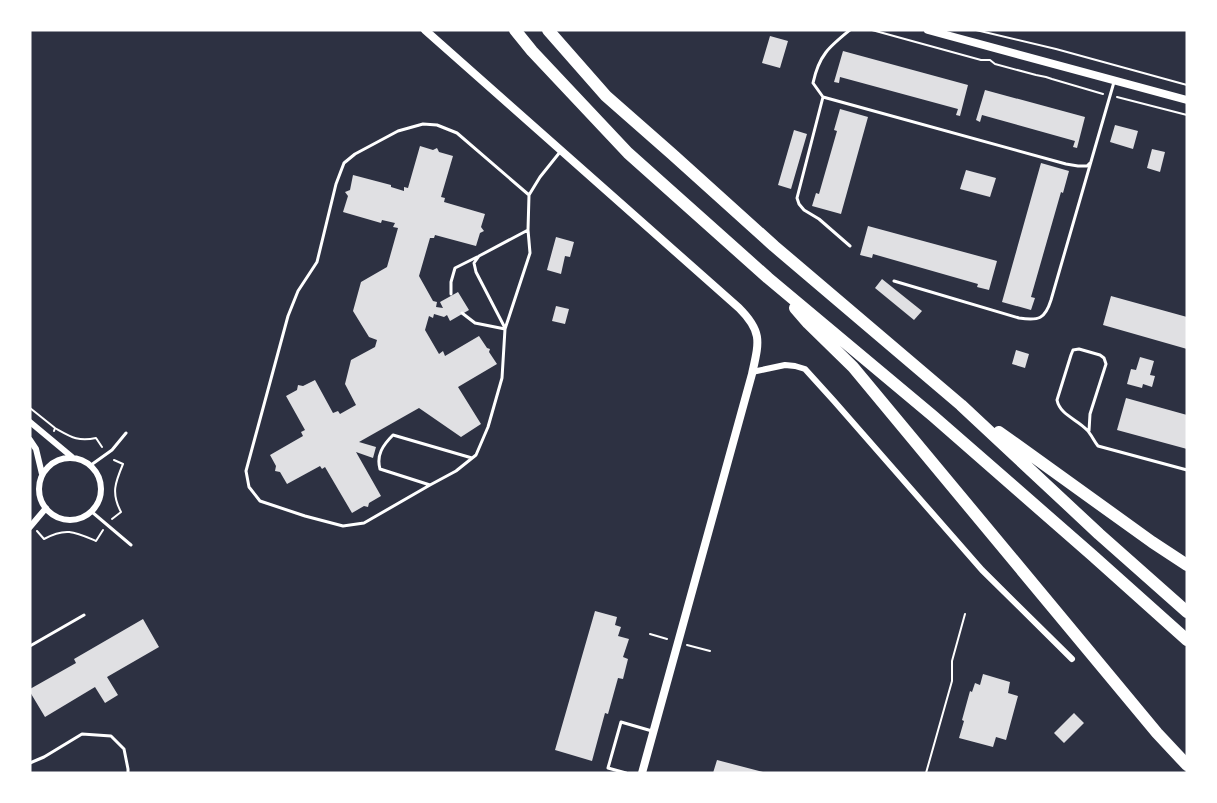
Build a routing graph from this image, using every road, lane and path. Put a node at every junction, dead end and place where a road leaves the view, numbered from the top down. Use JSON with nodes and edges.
{"nodes":[{"id":1,"x":425,"y":30,"type":"edge"},
{"id":2,"x":515,"y":30,"type":"edge"},
{"id":3,"x":548,"y":30,"type":"edge"},
{"id":4,"x":850,"y":30,"type":"edge"},
{"id":5,"x":872,"y":30,"type":"edge"},
{"id":6,"x":928,"y":30,"type":"edge"},
{"id":7,"x":976,"y":30,"type":"edge"},
{"id":8,"x":948,"y":33,"type":"edge"},
{"id":9,"x":1114,"y":81,"type":"junction"},
{"id":10,"x":1187,"y":85,"type":"edge"},
{"id":11,"x":823,"y":97,"type":"junction"},
{"id":12,"x":1187,"y":100,"type":"edge"},
{"id":13,"x":1187,"y":115,"type":"edge"},
{"id":14,"x":562,"y":151,"type":"junction"},
{"id":15,"x":1091,"y":162,"type":"junction"},
{"id":16,"x":529,"y":195,"type":"junction"},
{"id":17,"x":528,"y":230,"type":"junction"},
{"id":18,"x":850,"y":246,"type":"dead end"},
{"id":19,"x":479,"y":256,"type":"junction"},
{"id":20,"x":768,"y":278,"type":"junction"},
{"id":21,"x":894,"y":281,"type":"dead end"},
{"id":22,"x":451,"y":294,"type":"dead end"},
{"id":23,"x":462,"y":313,"type":"dead end"},
{"id":24,"x":505,"y":329,"type":"junction"},
{"id":25,"x":752,"y":372,"type":"junction"},
{"id":26,"x":961,"y":405,"type":"junction"},
{"id":27,"x":30,"y":408,"type":"edge"},
{"id":28,"x":30,"y":422,"type":"edge"},
{"id":29,"x":55,"y":428,"type":"junction"},
{"id":30,"x":1089,"y":431,"type":"junction"},
{"id":31,"x":126,"y":433,"type":"dead end"},
{"id":32,"x":49,"y":438,"type":"junction"},
{"id":33,"x":30,"y":440,"type":"edge"},
{"id":34,"x":106,"y":454,"type":"junction"},
{"id":35,"x":72,"y":457,"type":"junction"},
{"id":36,"x":472,"y":458,"type":"junction"},
{"id":37,"x":91,"y":465,"type":"junction"},
{"id":38,"x":1187,"y":470,"type":"edge"},
{"id":39,"x":42,"y":474,"type":"junction"},
{"id":40,"x":430,"y":485,"type":"junction"},
{"id":41,"x":46,"y":508,"type":"junction"},
{"id":42,"x":92,"y":512,"type":"junction"},
{"id":43,"x":30,"y":527,"type":"edge"},
{"id":44,"x":131,"y":545,"type":"dead end"},
{"id":45,"x":1187,"y":565,"type":"edge"},
{"id":46,"x":1187,"y":612,"type":"edge"},
{"id":47,"x":965,"y":614,"type":"dead end"},
{"id":48,"x":84,"y":615,"type":"dead end"},
{"id":49,"x":1187,"y":640,"type":"edge"},
{"id":50,"x":30,"y":646,"type":"edge"},
{"id":51,"x":1072,"y":659,"type":"dead end"},
{"id":52,"x":654,"y":731,"type":"junction"},
{"id":53,"x":30,"y":763,"type":"edge"},
{"id":54,"x":1187,"y":765,"type":"edge"},
{"id":55,"x":128,"y":773,"type":"edge"},
{"id":56,"x":626,"y":773,"type":"edge"},
{"id":57,"x":642,"y":773,"type":"edge"},
{"id":58,"x":926,"y":773,"type":"edge"}],
"edges":[{"from":1,"to":14,"type":"street"},
{"from":2,"to":20,"type":"highway"},
{"from":3,"to":26,"type":"highway"},
{"from":4,"to":11,"type":"lane"},
{"from":5,"to":13,"type":"path"},
{"from":6,"to":8,"type":"street"},
{"from":7,"to":10,"type":"path"},
{"from":8,"to":9,"type":"street"},
{"from":9,"to":12,"type":"street"},
{"from":9,"to":15,"type":"lane"},
{"from":11,"to":15,"type":"lane"},
{"from":11,"to":18,"type":"lane"},
{"from":14,"to":16,"type":"lane"},
{"from":14,"to":25,"type":"street"},
{"from":15,"to":21,"type":"lane"},
{"from":16,"to":17,"type":"lane"},
{"from":16,"to":40,"type":"lane"},
{"from":17,"to":19,"type":"lane"},
{"from":17,"to":24,"type":"lane"},
{"from":19,"to":22,"type":"lane"},
{"from":19,"to":24,"type":"lane"},
{"from":20,"to":49,"type":"highway"},
{"from":20,"to":54,"type":"highway"},
{"from":23,"to":24,"type":"lane"},
{"from":24,"to":36,"type":"lane"},
{"from":25,"to":51,"type":"street"},
{"from":25,"to":52,"type":"street"},
{"from":26,"to":45,"type":"highway"},
{"from":26,"to":46,"type":"highway"},
{"from":27,"to":29,"type":"path"},
{"from":28,"to":32,"type":"street"},
{"from":29,"to":32,"type":"path"},
{"from":29,"to":34,"type":"path"},
{"from":30,"to":30,"type":"lane"},
{"from":30,"to":38,"type":"lane"},
{"from":31,"to":34,"type":"lane"},
{"from":32,"to":35,"type":"street"},
{"from":33,"to":39,"type":"street"},
{"from":34,"to":37,"type":"lane"},
{"from":35,"to":37,"type":"street"},
{"from":35,"to":39,"type":"street"},
{"from":36,"to":40,"type":"lane"},
{"from":36,"to":40,"type":"lane"},
{"from":37,"to":42,"type":"street"},
{"from":39,"to":41,"type":"street"},
{"from":41,"to":42,"type":"street"},
{"from":41,"to":43,"type":"street"},
{"from":42,"to":44,"type":"lane"},
{"from":47,"to":58,"type":"path"},
{"from":48,"to":50,"type":"lane"},
{"from":52,"to":56,"type":"lane"},
{"from":52,"to":57,"type":"street"},
{"from":53,"to":55,"type":"lane"}]}
